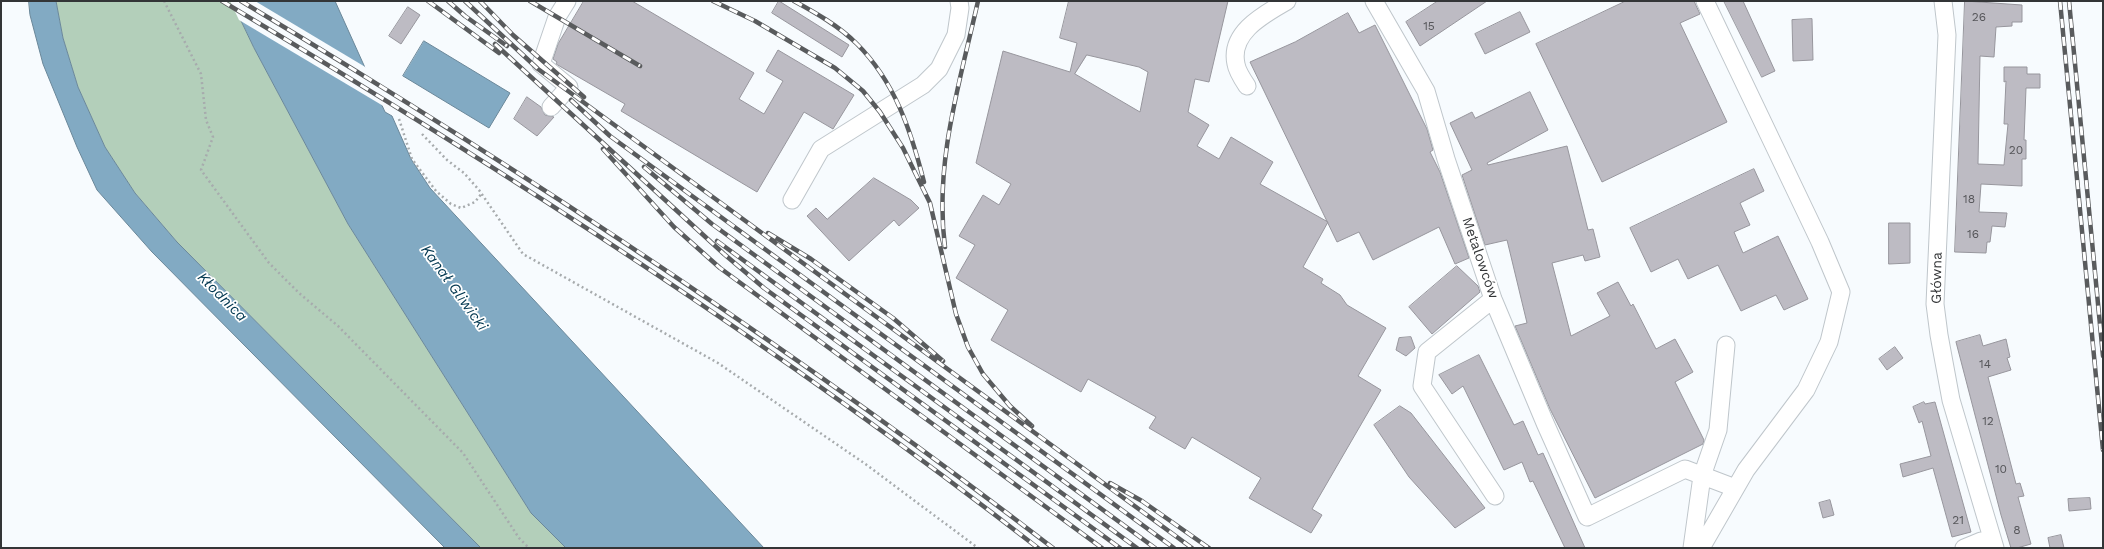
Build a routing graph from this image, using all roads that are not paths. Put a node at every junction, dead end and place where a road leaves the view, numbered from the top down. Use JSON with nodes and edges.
{"nodes":[{"id":1,"x":959,"y":1,"type":"edge"},
{"id":2,"x":1287,"y":1,"type":"edge"},
{"id":3,"x":1374,"y":1,"type":"edge"},
{"id":4,"x":1705,"y":1,"type":"edge"},
{"id":5,"x":1943,"y":1,"type":"edge"},
{"id":6,"x":563,"y":2,"type":"edge"},
{"id":7,"x":1247,"y":86,"type":"dead end"},
{"id":8,"x":551,"y":107,"type":"dead end"},
{"id":9,"x":792,"y":200,"type":"dead end"},
{"id":10,"x":1493,"y":299,"type":"junction"},
{"id":11,"x":1726,"y":345,"type":"dead end"},
{"id":12,"x":1702,"y":476,"type":"junction"},
{"id":13,"x":1735,"y":488,"type":"junction"},
{"id":14,"x":1495,"y":496,"type":"dead end"},
{"id":15,"x":1994,"y":544,"type":"edge"},
{"id":16,"x":1968,"y":547,"type":"edge"},
{"id":17,"x":1692,"y":548,"type":"edge"},
{"id":18,"x":1701,"y":548,"type":"edge"}],
"edges":[{"from":1,"to":9,"type":"street"},
{"from":2,"to":7,"type":"street"},
{"from":3,"to":10,"type":"street","name":"Metalowców"},
{"from":4,"to":13,"type":"street"},
{"from":5,"to":15,"type":"street","name":"Główna"},
{"from":6,"to":8,"type":"street"},
{"from":10,"to":12,"type":"street","name":"Metalowców"},
{"from":10,"to":14,"type":"street"},
{"from":11,"to":12,"type":"street"},
{"from":12,"to":13,"type":"street"},
{"from":12,"to":17,"type":"street"},
{"from":13,"to":18,"type":"street"},
{"from":15,"to":16,"type":"street"}]}
